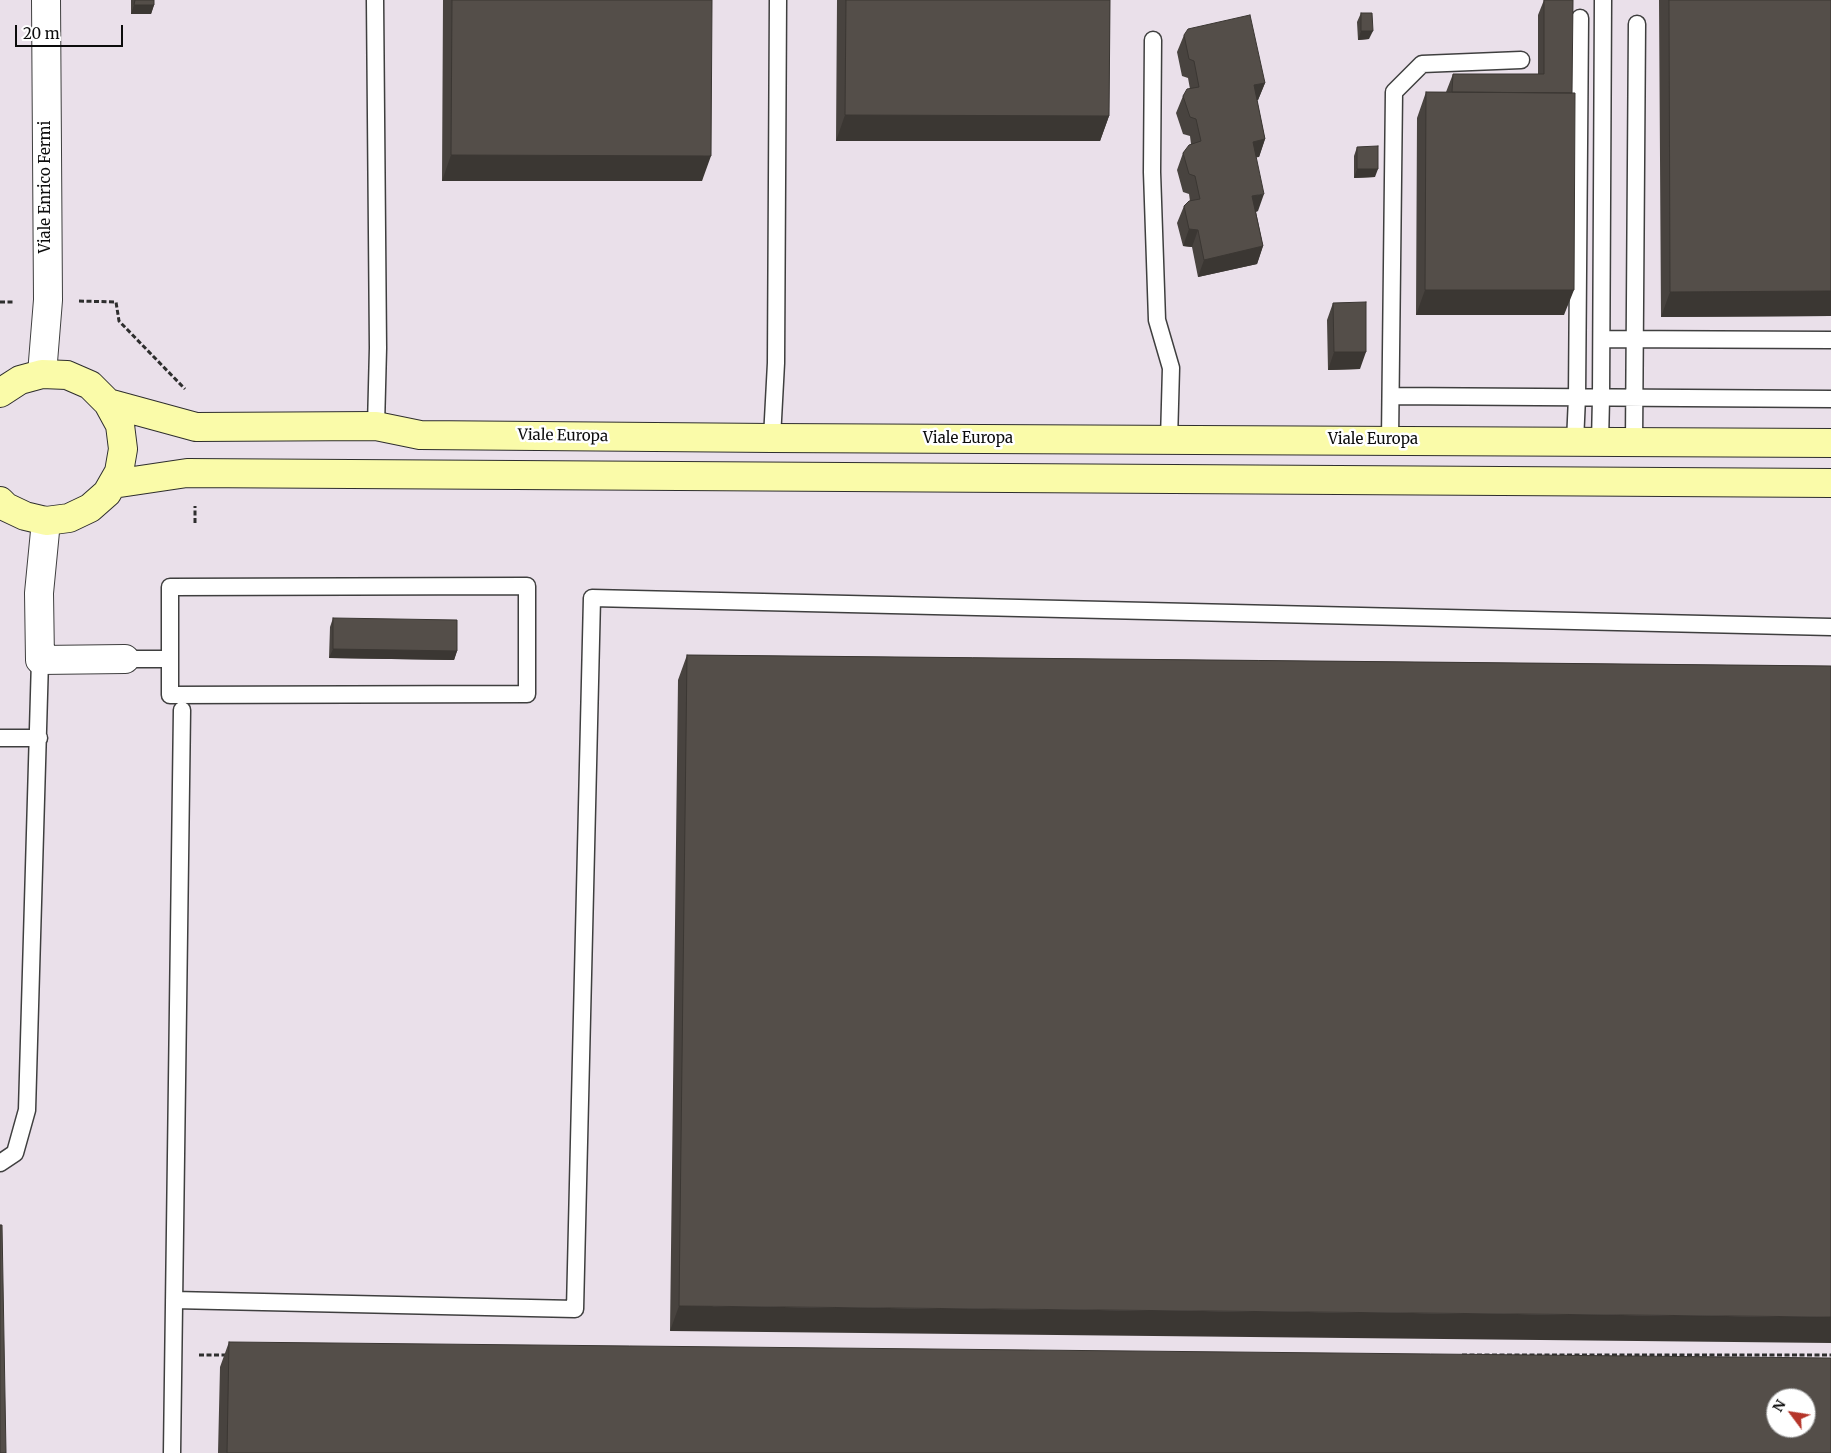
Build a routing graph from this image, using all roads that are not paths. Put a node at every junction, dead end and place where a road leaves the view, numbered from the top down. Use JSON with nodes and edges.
{"nodes":[{"id":1,"x":46,"y":0,"type":"edge"},
{"id":2,"x":375,"y":0,"type":"edge"},
{"id":3,"x":778,"y":0,"type":"edge"},
{"id":4,"x":1603,"y":0,"type":"edge"},
{"id":5,"x":1580,"y":18,"type":"dead end"},
{"id":6,"x":1637,"y":24,"type":"dead end"},
{"id":7,"x":1153,"y":40,"type":"dead end"},
{"id":8,"x":1521,"y":60,"type":"dead end"},
{"id":9,"x":1602,"y":339,"type":"junction"},
{"id":10,"x":1635,"y":340,"type":"junction"},
{"id":11,"x":1831,"y":340,"type":"edge"},
{"id":12,"x":42,"y":374,"type":"junction"},
{"id":13,"x":0,"y":392,"type":"edge"},
{"id":14,"x":1392,"y":396,"type":"junction"},
{"id":15,"x":1576,"y":397,"type":"junction"},
{"id":16,"x":1602,"y":398,"type":"junction"},
{"id":17,"x":1635,"y":398,"type":"junction"},
{"id":18,"x":1831,"y":399,"type":"edge"},
{"id":19,"x":108,"y":402,"type":"junction"},
{"id":20,"x":376,"y":426,"type":"junction"},
{"id":21,"x":772,"y":438,"type":"junction"},
{"id":22,"x":1169,"y":440,"type":"junction"},
{"id":23,"x":1390,"y":440,"type":"junction"},
{"id":24,"x":1587,"y":442,"type":"junction"},
{"id":25,"x":1634,"y":442,"type":"junction"},
{"id":26,"x":1831,"y":443,"type":"edge"},
{"id":27,"x":1831,"y":482,"type":"edge"},
{"id":28,"x":114,"y":484,"type":"junction"},
{"id":29,"x":0,"y":501,"type":"edge"},
{"id":30,"x":46,"y":521,"type":"junction"},
{"id":31,"x":1831,"y":627,"type":"edge"},
{"id":32,"x":125,"y":659,"type":"joint"},
{"id":33,"x":40,"y":660,"type":"junction"},
{"id":34,"x":170,"y":660,"type":"junction"},
{"id":35,"x":182,"y":710,"type":"dead end"},
{"id":36,"x":0,"y":738,"type":"edge"},
{"id":37,"x":39,"y":738,"type":"junction"},
{"id":38,"x":0,"y":1163,"type":"edge"},
{"id":39,"x":174,"y":1300,"type":"junction"},
{"id":40,"x":172,"y":1453,"type":"edge"}],
"edges":[{"from":1,"to":12,"type":"street","name":"Viale Enrico Fermi"},
{"from":2,"to":20,"type":"lane"},
{"from":3,"to":21,"type":"lane"},
{"from":4,"to":9,"type":"lane"},
{"from":5,"to":15,"type":"lane"},
{"from":6,"to":10,"type":"lane"},
{"from":7,"to":22,"type":"lane"},
{"from":8,"to":14,"type":"lane"},
{"from":9,"to":10,"type":"lane"},
{"from":9,"to":16,"type":"lane"},
{"from":10,"to":11,"type":"lane"},
{"from":10,"to":17,"type":"lane"},
{"from":12,"to":13,"type":"main road"},
{"from":12,"to":19,"type":"main road"},
{"from":14,"to":15,"type":"lane"},
{"from":14,"to":23,"type":"lane"},
{"from":15,"to":16,"type":"lane"},
{"from":15,"to":24,"type":"lane"},
{"from":16,"to":17,"type":"lane"},
{"from":16,"to":24,"type":"lane"},
{"from":17,"to":18,"type":"lane"},
{"from":17,"to":25,"type":"lane"},
{"from":19,"to":20,"type":"main road","name":"Viale Europa"},
{"from":19,"to":28,"type":"main road"},
{"from":20,"to":21,"type":"main road","name":"Viale Europa"},
{"from":21,"to":22,"type":"main road","name":"Viale Europa"},
{"from":22,"to":23,"type":"main road","name":"Viale Europa"},
{"from":23,"to":24,"type":"main road","name":"Viale Europa"},
{"from":24,"to":25,"type":"main road","name":"Viale Europa"},
{"from":25,"to":26,"type":"main road","name":"Viale Europa"},
{"from":27,"to":28,"type":"main road"},
{"from":28,"to":30,"type":"main road"},
{"from":29,"to":30,"type":"main road"},
{"from":30,"to":33,"type":"street"},
{"from":31,"to":39,"type":"lane"},
{"from":32,"to":33,"type":"street"},
{"from":32,"to":34,"type":"lane"},
{"from":33,"to":37,"type":"lane"},
{"from":34,"to":34,"type":"lane"},
{"from":35,"to":39,"type":"lane"},
{"from":36,"to":37,"type":"lane"},
{"from":37,"to":38,"type":"lane"},
{"from":39,"to":40,"type":"lane"}]}
